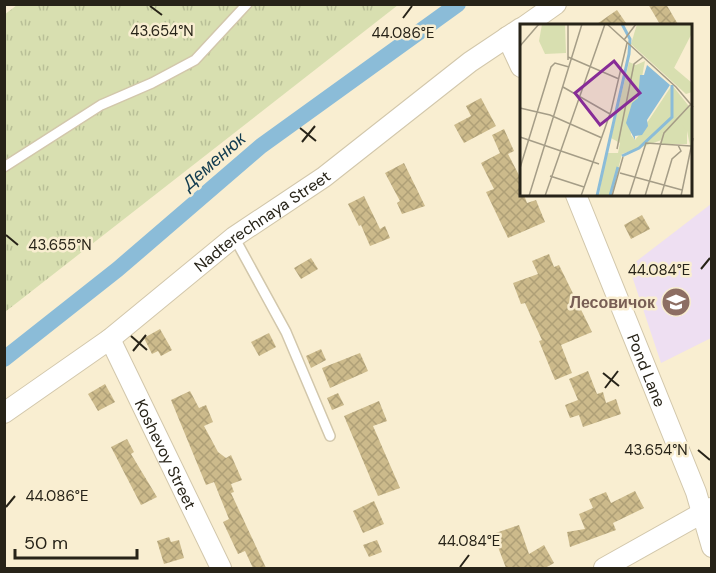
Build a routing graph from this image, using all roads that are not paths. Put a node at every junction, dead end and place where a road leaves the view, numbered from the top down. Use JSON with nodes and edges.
{"nodes":[{"id":1,"x":247,"y":4,"type":"edge"},
{"id":2,"x":556,"y":4,"type":"edge"},
{"id":3,"x":528,"y":24,"type":"edge"},
{"id":4,"x":514,"y":33,"type":"edge"},
{"id":5,"x":520,"y":62,"type":"edge"},
{"id":6,"x":4,"y":167,"type":"edge"},
{"id":7,"x":576,"y":196,"type":"edge"},
{"id":8,"x":234,"y":237,"type":"junction"},
{"id":9,"x":110,"y":339,"type":"junction"},
{"id":10,"x":4,"y":413,"type":"edge"},
{"id":11,"x":330,"y":436,"type":"dead end"},
{"id":12,"x":706,"y":511,"type":"edge"},
{"id":13,"x":711,"y":548,"type":"edge"},
{"id":14,"x":221,"y":568,"type":"edge"},
{"id":15,"x":604,"y":568,"type":"edge"}],
"edges":[{"from":1,"to":6,"type":"lane"},
{"from":2,"to":3,"type":"street"},
{"from":4,"to":5,"type":"street"},
{"from":4,"to":8,"type":"street","name":"Nadterechnaya Street"},
{"from":7,"to":12,"type":"street","name":"Pond Lane"},
{"from":8,"to":9,"type":"street","name":"Nadterechnaya Street"},
{"from":8,"to":11,"type":"lane"},
{"from":9,"to":10,"type":"street","name":"Nadterechnaya Street"},
{"from":9,"to":14,"type":"street","name":"Koshevoy Street"},
{"from":12,"to":13,"type":"street","name":"Pond Lane"},
{"from":12,"to":15,"type":"street"}]}
